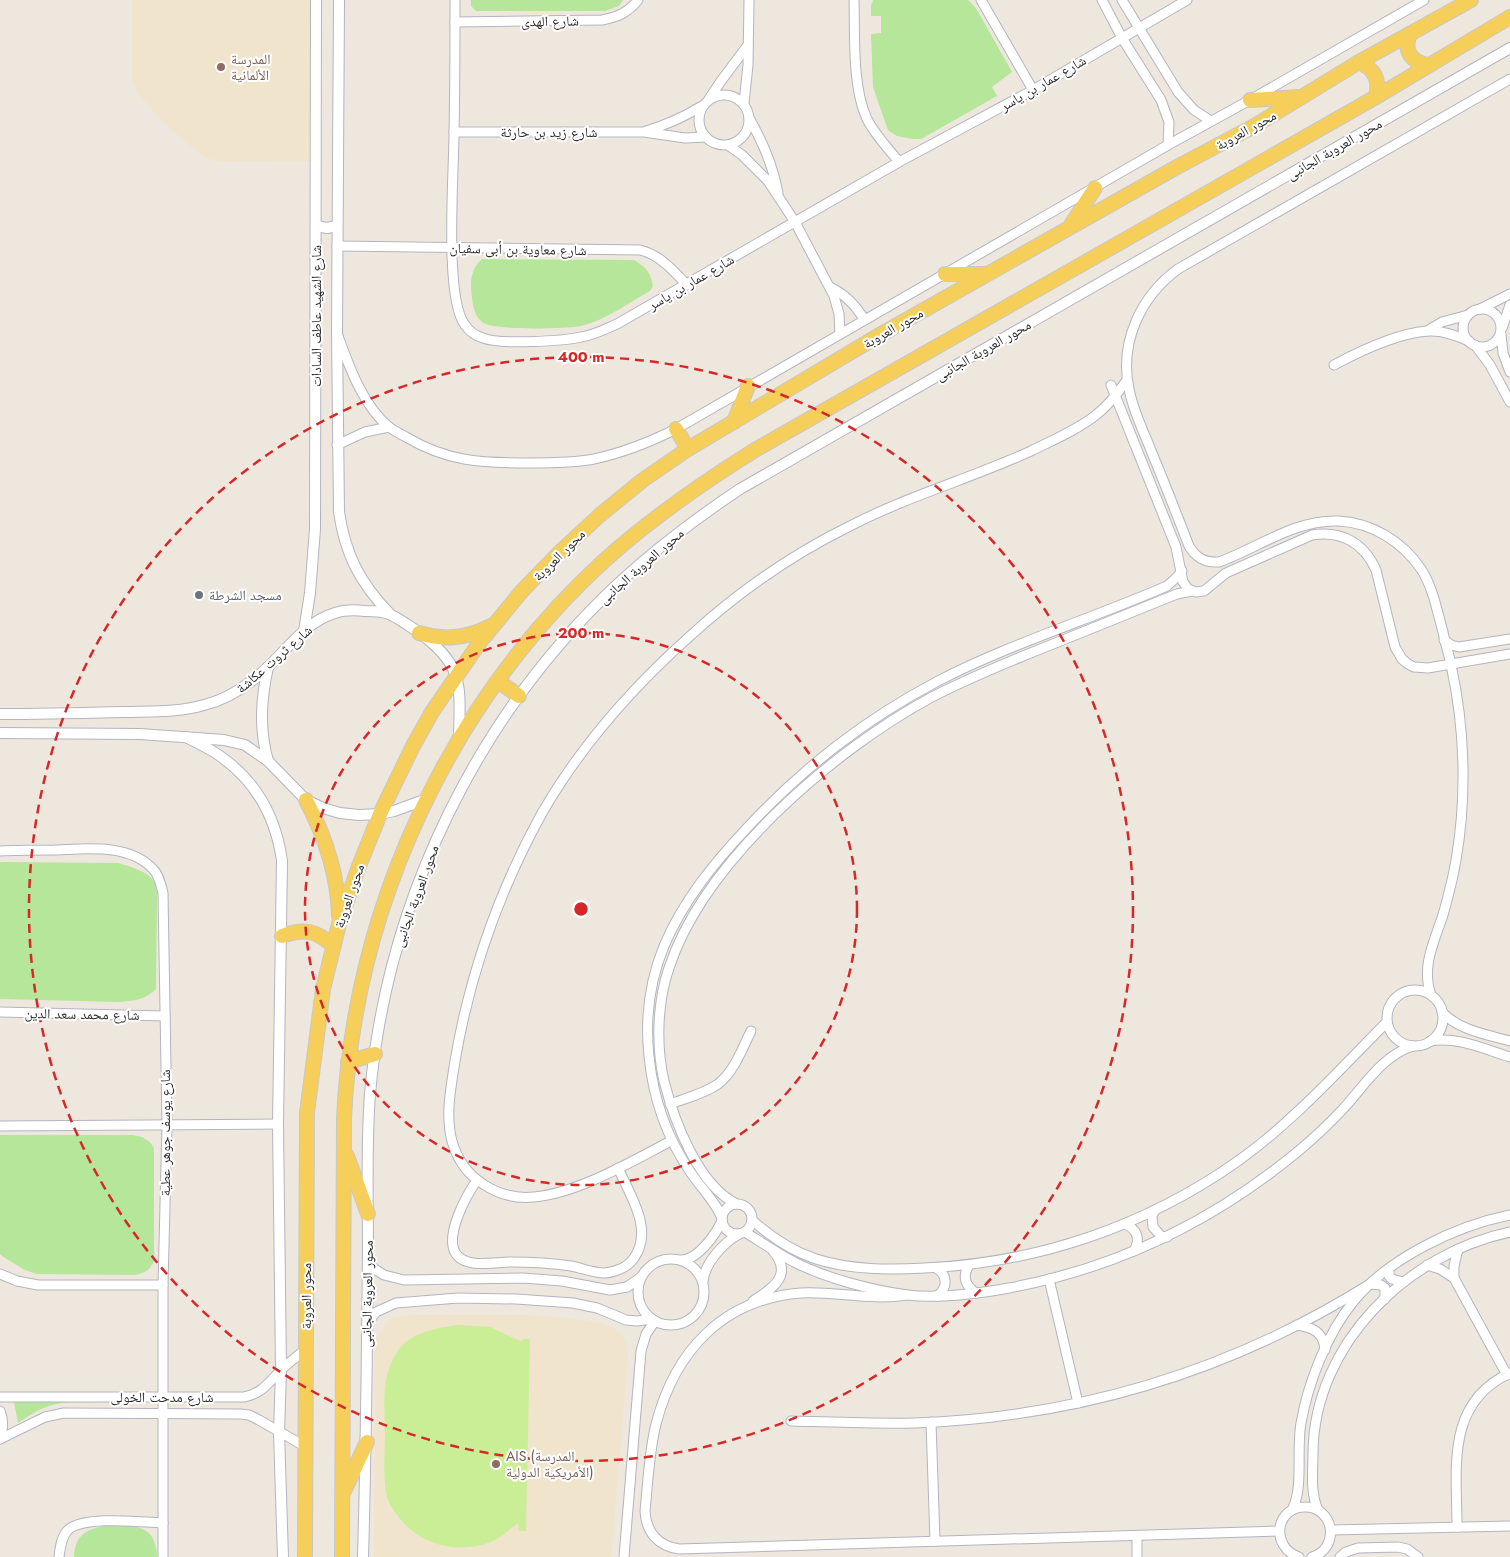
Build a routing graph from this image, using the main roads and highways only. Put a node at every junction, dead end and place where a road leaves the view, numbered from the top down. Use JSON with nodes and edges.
{"nodes":[{"id":1,"x":1471,"y":0,"type":"edge"},
{"id":2,"x":1510,"y":17,"type":"edge"},
{"id":3,"x":1410,"y":34,"type":"junction"},
{"id":4,"x":1360,"y":62,"type":"junction"},
{"id":5,"x":1429,"y":65,"type":"junction"},
{"id":6,"x":1303,"y":97,"type":"junction"},
{"id":7,"x":1376,"y":97,"type":"junction"},
{"id":8,"x":1250,"y":100,"type":"road end"},
{"id":9,"x":1094,"y":188,"type":"road end"},
{"id":10,"x":1069,"y":228,"type":"junction"},
{"id":11,"x":945,"y":274,"type":"road end"},
{"id":12,"x":986,"y":274,"type":"junction"},
{"id":13,"x":748,"y":386,"type":"road end"},
{"id":14,"x":734,"y":422,"type":"junction"},
{"id":15,"x":676,"y":429,"type":"road end"},
{"id":16,"x":688,"y":449,"type":"junction"},
{"id":17,"x":494,"y":624,"type":"junction"},
{"id":18,"x":420,"y":633,"type":"road end"},
{"id":19,"x":498,"y":681,"type":"junction"},
{"id":20,"x":519,"y":696,"type":"road end"},
{"id":21,"x":306,"y":800,"type":"road end"},
{"id":22,"x":339,"y":924,"type":"junction"},
{"id":23,"x":282,"y":936,"type":"road end"},
{"id":24,"x":332,"y":946,"type":"junction"},
{"id":25,"x":375,"y":1054,"type":"road end"},
{"id":26,"x":348,"y":1062,"type":"junction"},
{"id":27,"x":344,"y":1146,"type":"junction"},
{"id":28,"x":368,"y":1214,"type":"road end"},
{"id":29,"x":367,"y":1442,"type":"road end"},
{"id":30,"x":341,"y":1496,"type":"junction"},
{"id":31,"x":305,"y":1556,"type":"edge"},
{"id":32,"x":342,"y":1557,"type":"edge"}],
"edges":[{"from":1,"to":3,"type":"main road","name":"محور العروبة"},
{"from":2,"to":5,"type":"main road"},
{"from":3,"to":4,"type":"main road","name":"محور العروبة"},
{"from":3,"to":5,"type":"main road"},
{"from":4,"to":6,"type":"main road","name":"محور العروبة"},
{"from":4,"to":7,"type":"main road"},
{"from":5,"to":7,"type":"main road"},
{"from":6,"to":8,"type":"main road"},
{"from":6,"to":10,"type":"main road","name":"محور العروبة"},
{"from":7,"to":19,"type":"main road"},
{"from":9,"to":10,"type":"main road"},
{"from":10,"to":12,"type":"main road","name":"محور العروبة"},
{"from":11,"to":12,"type":"main road"},
{"from":12,"to":14,"type":"main road","name":"محور العروبة"},
{"from":13,"to":14,"type":"main road"},
{"from":14,"to":16,"type":"main road","name":"محور العروبة"},
{"from":15,"to":16,"type":"main road"},
{"from":16,"to":17,"type":"main road","name":"محور العروبة"},
{"from":17,"to":18,"type":"main road"},
{"from":17,"to":22,"type":"main road","name":"محور العروبة"},
{"from":19,"to":20,"type":"main road"},
{"from":19,"to":26,"type":"main road"},
{"from":21,"to":22,"type":"main road"},
{"from":22,"to":24,"type":"main road","name":"محور العروبة"},
{"from":23,"to":24,"type":"main road"},
{"from":24,"to":31,"type":"main road","name":"محور العروبة"},
{"from":25,"to":26,"type":"main road"},
{"from":26,"to":27,"type":"main road"},
{"from":27,"to":28,"type":"main road"},
{"from":27,"to":30,"type":"main road"},
{"from":29,"to":30,"type":"main road"},
{"from":30,"to":32,"type":"main road"}]}
